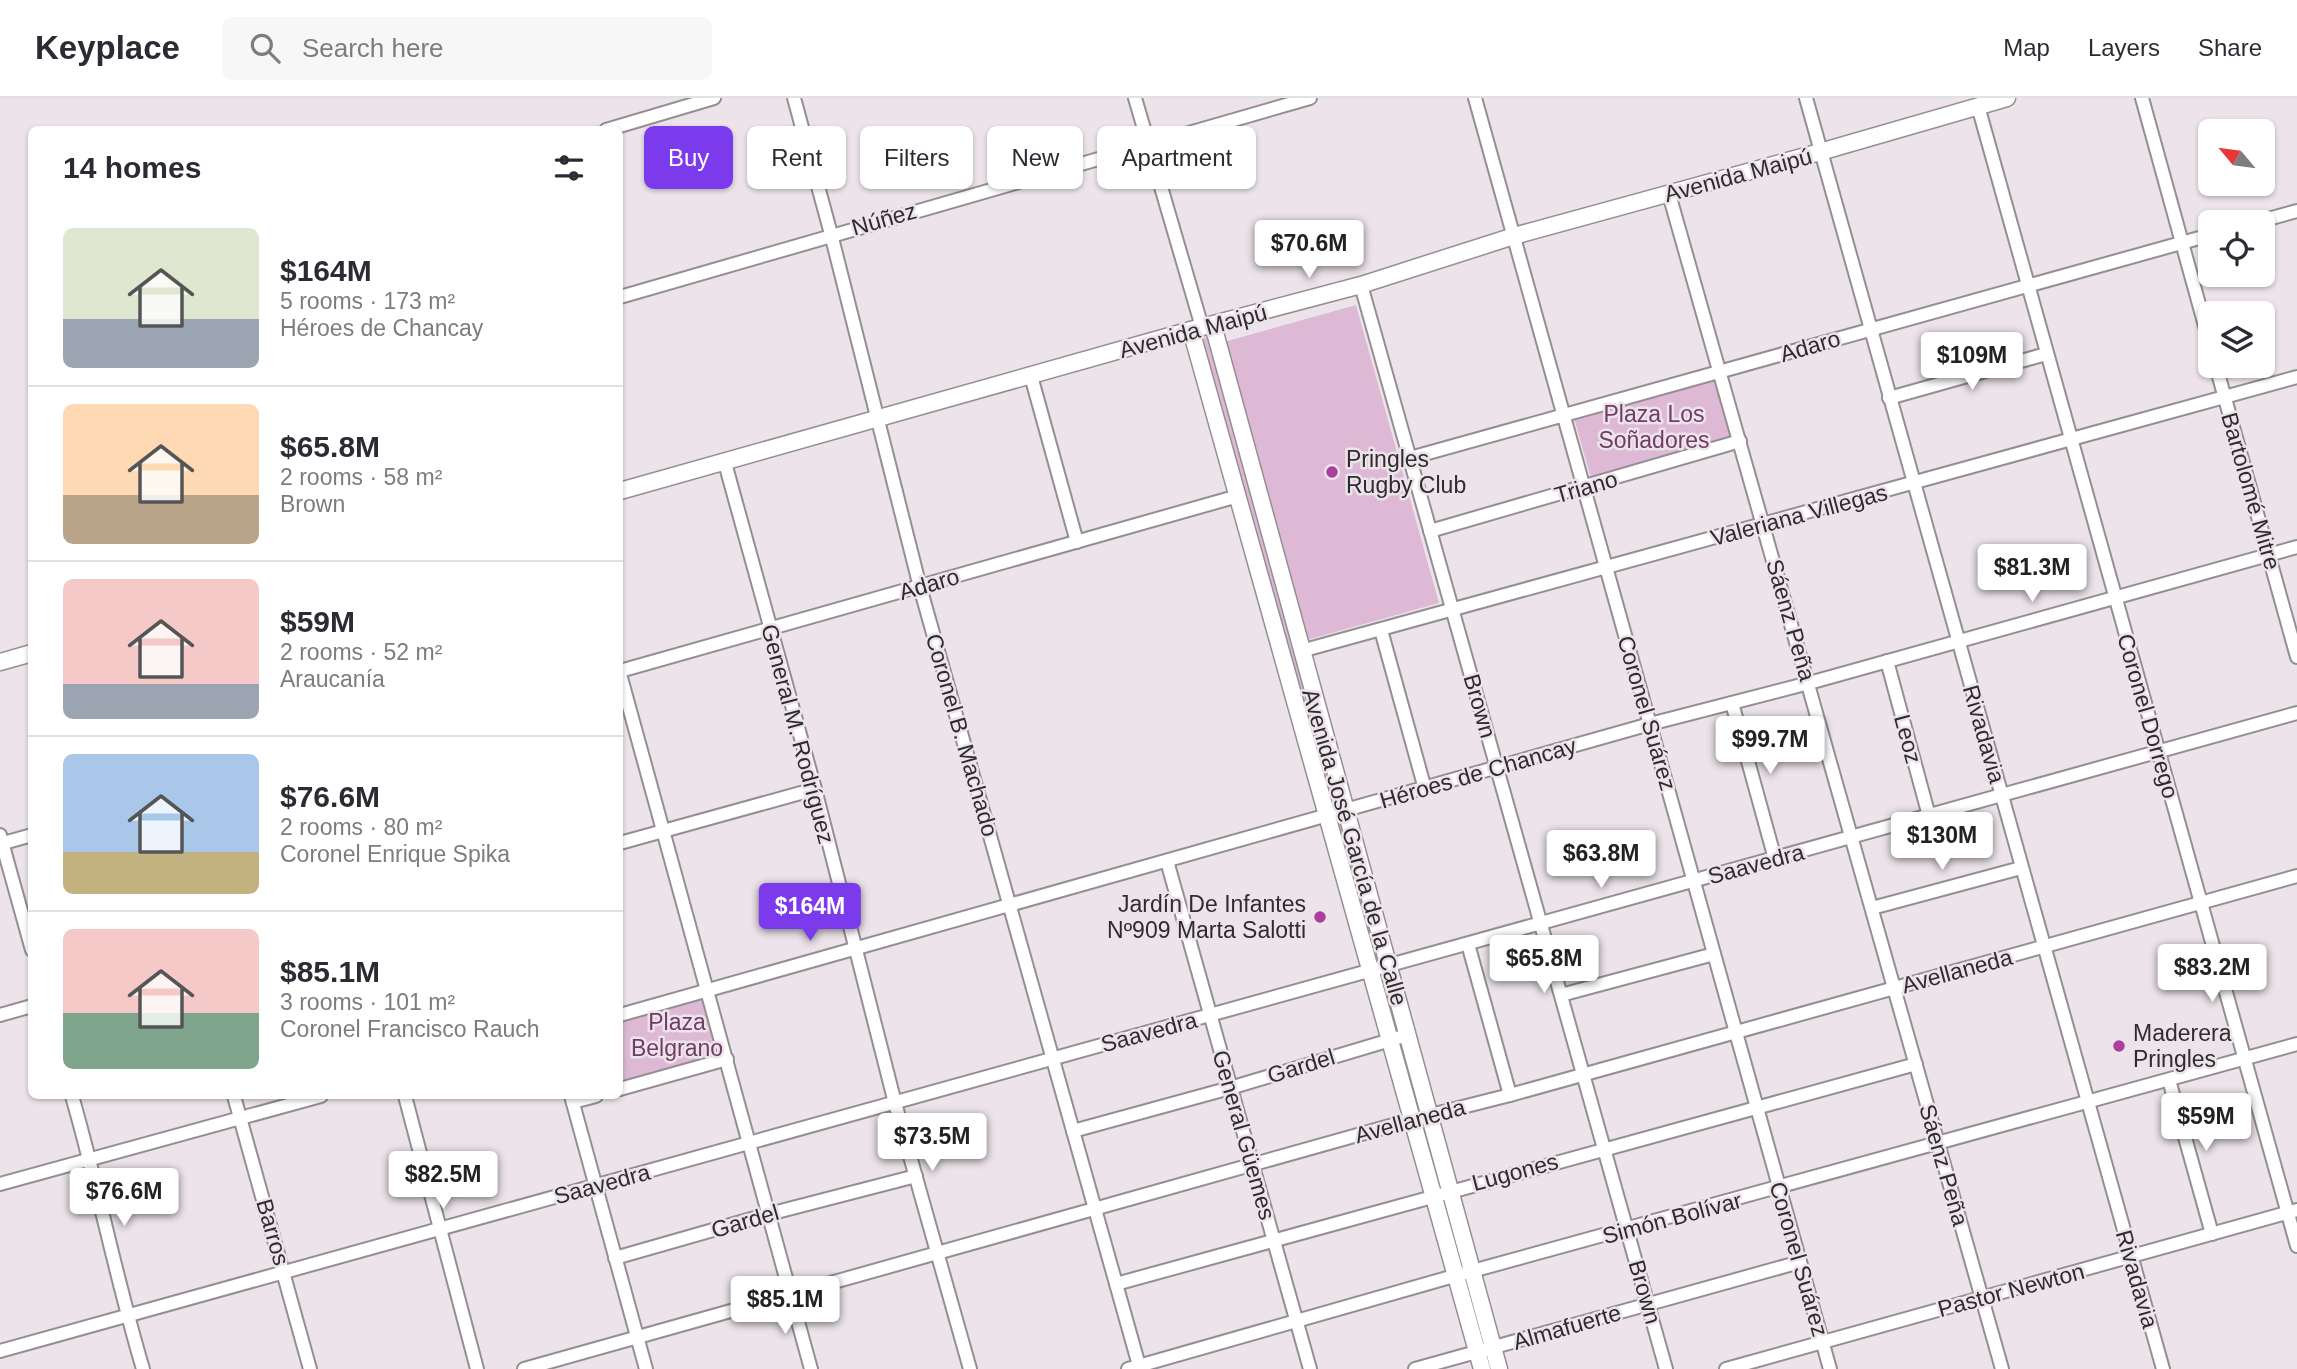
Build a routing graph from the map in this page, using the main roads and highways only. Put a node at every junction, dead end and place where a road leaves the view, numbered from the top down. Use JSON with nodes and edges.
{"nodes":[{"id":1,"x":2007,"y":98,"type":"edge"},
{"id":2,"x":1202,"y":327,"type":"junction"},
{"id":3,"x":623,"y":490,"type":"edge"},
{"id":4,"x":28,"y":654,"type":"edge"},
{"id":5,"x":0,"y":662,"type":"edge"},
{"id":6,"x":1485,"y":1350,"type":"junction"},
{"id":7,"x":1482,"y":1369,"type":"edge"},
{"id":8,"x":1499,"y":1369,"type":"edge"}],
"edges":[{"from":1,"to":2,"type":"main road","name":"Avenida Maipú"},
{"from":2,"to":3,"type":"main road","name":"Avenida Maipú"},
{"from":2,"to":6,"type":"main road","name":"Avenida José García de la Calle"},
{"from":2,"to":6,"type":"main road","name":"Avenida José García de la Calle"},
{"from":4,"to":5,"type":"main road"},
{"from":6,"to":7,"type":"main road","name":"Avenida José García de la Calle"},
{"from":6,"to":8,"type":"main road","name":"Avenida José García de la Calle"}]}
